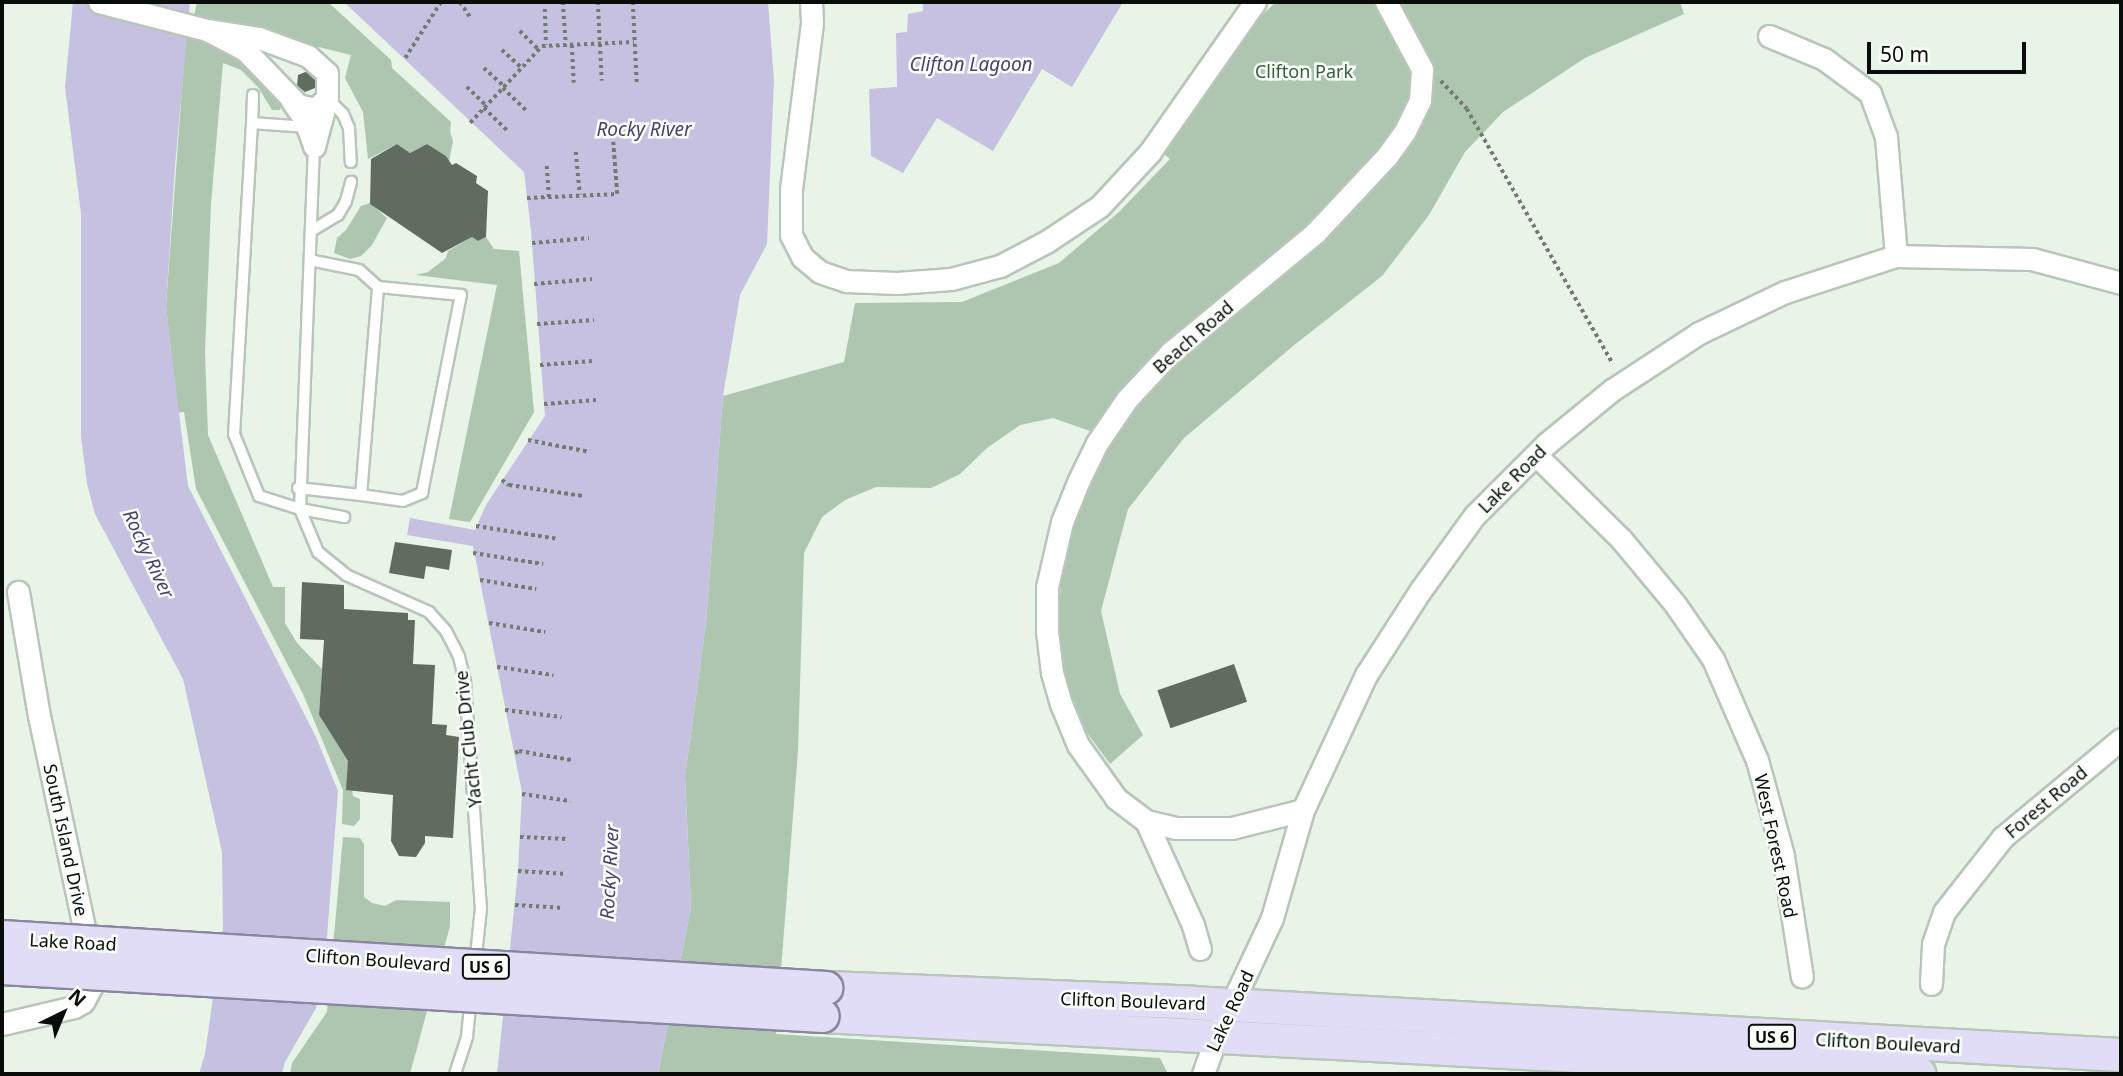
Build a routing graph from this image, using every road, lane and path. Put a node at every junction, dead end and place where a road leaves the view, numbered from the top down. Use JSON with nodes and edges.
{"nodes":[{"id":1,"x":99,"y":2,"type":"edge"},
{"id":2,"x":441,"y":2,"type":"edge"},
{"id":3,"x":460,"y":2,"type":"edge"},
{"id":4,"x":564,"y":2,"type":"edge"},
{"id":5,"x":598,"y":2,"type":"edge"},
{"id":6,"x":633,"y":2,"type":"edge"},
{"id":7,"x":811,"y":2,"type":"edge"},
{"id":8,"x":1255,"y":2,"type":"edge"},
{"id":9,"x":1386,"y":2,"type":"edge"},
{"id":10,"x":545,"y":9,"type":"dead end"},
{"id":11,"x":470,"y":17,"type":"dead end"},
{"id":12,"x":207,"y":30,"type":"junction"},
{"id":13,"x":520,"y":32,"type":"dead end"},
{"id":14,"x":1769,"y":36,"type":"dead end"},
{"id":15,"x":634,"y":42,"type":"junction"},
{"id":16,"x":600,"y":44,"type":"junction"},
{"id":17,"x":566,"y":45,"type":"junction"},
{"id":18,"x":572,"y":45,"type":"junction"},
{"id":19,"x":545,"y":46,"type":"junction"},
{"id":20,"x":502,"y":50,"type":"dead end"},
{"id":21,"x":539,"y":50,"type":"junction"},
{"id":22,"x":405,"y":58,"type":"dead end"},
{"id":23,"x":484,"y":68,"type":"dead end"},
{"id":24,"x":522,"y":68,"type":"junction"},
{"id":25,"x":1422,"y":69,"type":"junction"},
{"id":26,"x":602,"y":81,"type":"dead end"},
{"id":27,"x":574,"y":82,"type":"dead end"},
{"id":28,"x":637,"y":84,"type":"dead end"},
{"id":29,"x":467,"y":87,"type":"dead end"},
{"id":30,"x":504,"y":88,"type":"junction"},
{"id":31,"x":253,"y":94,"type":"dead end"},
{"id":32,"x":291,"y":99,"type":"junction"},
{"id":33,"x":327,"y":99,"type":"junction"},
{"id":34,"x":486,"y":107,"type":"junction"},
{"id":35,"x":527,"y":111,"type":"dead end"},
{"id":36,"x":252,"y":123,"type":"junction"},
{"id":37,"x":470,"y":124,"type":"dead end"},
{"id":38,"x":508,"y":131,"type":"dead end"},
{"id":39,"x":311,"y":137,"type":"junction"},
{"id":40,"x":613,"y":142,"type":"dead end"},
{"id":41,"x":576,"y":152,"type":"dead end"},
{"id":42,"x":351,"y":162,"type":"dead end"},
{"id":43,"x":547,"y":166,"type":"dead end"},
{"id":44,"x":351,"y":182,"type":"dead end"},
{"id":45,"x":580,"y":196,"type":"junction"},
{"id":46,"x":527,"y":198,"type":"dead end"},
{"id":47,"x":549,"y":198,"type":"junction"},
{"id":48,"x":311,"y":231,"type":"junction"},
{"id":49,"x":589,"y":238,"type":"dead end"},
{"id":50,"x":532,"y":243,"type":"dead end"},
{"id":51,"x":1896,"y":256,"type":"junction"},
{"id":52,"x":310,"y":260,"type":"junction"},
{"id":53,"x":592,"y":279,"type":"dead end"},
{"id":54,"x":2121,"y":283,"type":"edge"},
{"id":55,"x":534,"y":284,"type":"dead end"},
{"id":56,"x":378,"y":287,"type":"junction"},
{"id":57,"x":594,"y":320,"type":"dead end"},
{"id":58,"x":537,"y":324,"type":"dead end"},
{"id":59,"x":592,"y":361,"type":"dead end"},
{"id":60,"x":540,"y":365,"type":"dead end"},
{"id":61,"x":1623,"y":382,"type":"junction"},
{"id":62,"x":596,"y":400,"type":"dead end"},
{"id":63,"x":544,"y":404,"type":"dead end"},
{"id":64,"x":528,"y":440,"type":"dead end"},
{"id":65,"x":590,"y":452,"type":"dead end"},
{"id":66,"x":1536,"y":455,"type":"junction"},
{"id":67,"x":502,"y":480,"type":"dead end"},
{"id":68,"x":298,"y":488,"type":"junction"},
{"id":69,"x":361,"y":495,"type":"junction"},
{"id":70,"x":583,"y":496,"type":"dead end"},
{"id":71,"x":300,"y":509,"type":"junction"},
{"id":72,"x":344,"y":517,"type":"dead end"},
{"id":73,"x":476,"y":526,"type":"dead end"},
{"id":74,"x":558,"y":539,"type":"dead end"},
{"id":75,"x":473,"y":553,"type":"dead end"},
{"id":76,"x":543,"y":564,"type":"dead end"},
{"id":77,"x":480,"y":580,"type":"dead end"},
{"id":78,"x":536,"y":589,"type":"dead end"},
{"id":79,"x":18,"y":592,"type":"dead end"},
{"id":80,"x":489,"y":623,"type":"dead end"},
{"id":81,"x":545,"y":632,"type":"dead end"},
{"id":82,"x":497,"y":667,"type":"dead end"},
{"id":83,"x":553,"y":675,"type":"dead end"},
{"id":84,"x":505,"y":710,"type":"dead end"},
{"id":85,"x":562,"y":717,"type":"dead end"},
{"id":86,"x":2121,"y":739,"type":"edge"},
{"id":87,"x":515,"y":753,"type":"dead end"},
{"id":88,"x":571,"y":760,"type":"dead end"},
{"id":89,"x":522,"y":794,"type":"dead end"},
{"id":90,"x":571,"y":801,"type":"dead end"},
{"id":91,"x":1303,"y":810,"type":"junction"},
{"id":92,"x":1146,"y":821,"type":"junction"},
{"id":93,"x":520,"y":837,"type":"dead end"},
{"id":94,"x":568,"y":839,"type":"dead end"},
{"id":95,"x":518,"y":871,"type":"dead end"},
{"id":96,"x":566,"y":874,"type":"dead end"},
{"id":97,"x":515,"y":905,"type":"dead end"},
{"id":98,"x":564,"y":908,"type":"dead end"},
{"id":99,"x":2,"y":937,"type":"edge"},
{"id":100,"x":145,"y":946,"type":"joint"},
{"id":101,"x":1200,"y":949,"type":"dead end"},
{"id":102,"x":2,"y":968,"type":"edge"},
{"id":103,"x":144,"y":977,"type":"joint"},
{"id":104,"x":1802,"y":977,"type":"dead end"},
{"id":105,"x":1931,"y":984,"type":"dead end"},
{"id":106,"x":825,"y":1002,"type":"junction"},
{"id":107,"x":1231,"y":1006,"type":"junction"},
{"id":108,"x":2,"y":1024,"type":"edge"},
{"id":109,"x":1217,"y":1035,"type":"junction"},
{"id":110,"x":2121,"y":1055,"type":"edge"},
{"id":111,"x":455,"y":1074,"type":"edge"},
{"id":112,"x":1203,"y":1074,"type":"edge"},
{"id":113,"x":1919,"y":1074,"type":"edge"}],
"edges":[{"from":1,"to":12,"type":"street","name":"Yacht Club Drive"},
{"from":2,"to":22,"type":"path"},
{"from":3,"to":11,"type":"path"},
{"from":4,"to":17,"type":"path"},
{"from":5,"to":16,"type":"path"},
{"from":6,"to":15,"type":"path"},
{"from":7,"to":8,"type":"street"},
{"from":9,"to":25,"type":"street"},
{"from":10,"to":19,"type":"path"},
{"from":12,"to":32,"type":"street","name":"Yacht Club Drive"},
{"from":12,"to":33,"type":"street","name":"Yacht Club Drive"},
{"from":13,"to":21,"type":"path"},
{"from":14,"to":51,"type":"street"},
{"from":15,"to":16,"type":"path"},
{"from":15,"to":28,"type":"path"},
{"from":16,"to":18,"type":"path"},
{"from":16,"to":26,"type":"path"},
{"from":17,"to":18,"type":"path"},
{"from":17,"to":19,"type":"path"},
{"from":18,"to":27,"type":"path"},
{"from":19,"to":21,"type":"path"},
{"from":20,"to":24,"type":"path"},
{"from":21,"to":24,"type":"path"},
{"from":23,"to":30,"type":"path"},
{"from":24,"to":30,"type":"path"},
{"from":25,"to":61,"type":"path"},
{"from":25,"to":92,"type":"street","name":"Beach Road"},
{"from":29,"to":34,"type":"path"},
{"from":30,"to":34,"type":"path"},
{"from":30,"to":35,"type":"path"},
{"from":31,"to":36,"type":"lane"},
{"from":32,"to":33,"type":"street"},
{"from":32,"to":39,"type":"street","name":"Yacht Club Drive"},
{"from":33,"to":39,"type":"street","name":"Yacht Club Drive"},
{"from":33,"to":42,"type":"lane"},
{"from":34,"to":37,"type":"path"},
{"from":34,"to":38,"type":"path"},
{"from":36,"to":39,"type":"lane"},
{"from":36,"to":71,"type":"lane"},
{"from":39,"to":48,"type":"lane","name":"Yacht Club Drive"},
{"from":40,"to":45,"type":"path"},
{"from":41,"to":45,"type":"path"},
{"from":43,"to":47,"type":"path"},
{"from":44,"to":48,"type":"lane"},
{"from":45,"to":47,"type":"path"},
{"from":46,"to":47,"type":"path"},
{"from":48,"to":52,"type":"lane","name":"Yacht Club Drive"},
{"from":49,"to":50,"type":"path"},
{"from":51,"to":54,"type":"street","name":"Lake Road"},
{"from":51,"to":61,"type":"street","name":"Lake Road"},
{"from":52,"to":56,"type":"lane"},
{"from":52,"to":68,"type":"lane","name":"Yacht Club Drive"},
{"from":53,"to":55,"type":"path"},
{"from":56,"to":69,"type":"lane"},
{"from":56,"to":69,"type":"lane"},
{"from":57,"to":58,"type":"path"},
{"from":59,"to":60,"type":"path"},
{"from":61,"to":66,"type":"street","name":"Lake Road"},
{"from":62,"to":63,"type":"path"},
{"from":64,"to":65,"type":"path"},
{"from":66,"to":91,"type":"street","name":"Lake Road"},
{"from":66,"to":104,"type":"street","name":"West Forest Road"},
{"from":67,"to":70,"type":"path"},
{"from":68,"to":69,"type":"lane"},
{"from":68,"to":71,"type":"lane","name":"Yacht Club Drive"},
{"from":71,"to":72,"type":"lane"},
{"from":71,"to":111,"type":"lane","name":"Yacht Club Drive"},
{"from":73,"to":74,"type":"path"},
{"from":75,"to":76,"type":"path"},
{"from":77,"to":78,"type":"path"},
{"from":79,"to":108,"type":"street","name":"South Island Drive"},
{"from":80,"to":81,"type":"path"},
{"from":82,"to":83,"type":"path"},
{"from":84,"to":85,"type":"path"},
{"from":86,"to":105,"type":"street","name":"Forest Road"},
{"from":87,"to":88,"type":"path"},
{"from":89,"to":90,"type":"path"},
{"from":91,"to":92,"type":"street","name":"Beach Road"},
{"from":91,"to":107,"type":"street","name":"Lake Road"},
{"from":92,"to":101,"type":"street","name":"Beach Road"},
{"from":93,"to":94,"type":"path"},
{"from":95,"to":96,"type":"path"},
{"from":97,"to":98,"type":"path"},
{"from":99,"to":100,"type":"main road","name":"Lake Road","number":"US 6","bridge":true},
{"from":100,"to":106,"type":"main road","name":"Clifton Boulevard","number":"US 6","bridge":true},
{"from":102,"to":103,"type":"main road","name":"Lake Road","number":"US 6","bridge":true},
{"from":103,"to":106,"type":"main road","name":"Clifton Boulevard","number":"US 6","bridge":true},
{"from":106,"to":107,"type":"main road","name":"Clifton Boulevard","number":"US 6"},
{"from":106,"to":109,"type":"main road","name":"Clifton Boulevard","number":"US 6"},
{"from":107,"to":109,"type":"street","name":"Lake Road"},
{"from":107,"to":110,"type":"main road","name":"Clifton Boulevard","number":"US 6"},
{"from":109,"to":112,"type":"street","name":"Lake Road"},
{"from":109,"to":113,"type":"main road","name":"Clifton Boulevard","number":"US 6"}]}
